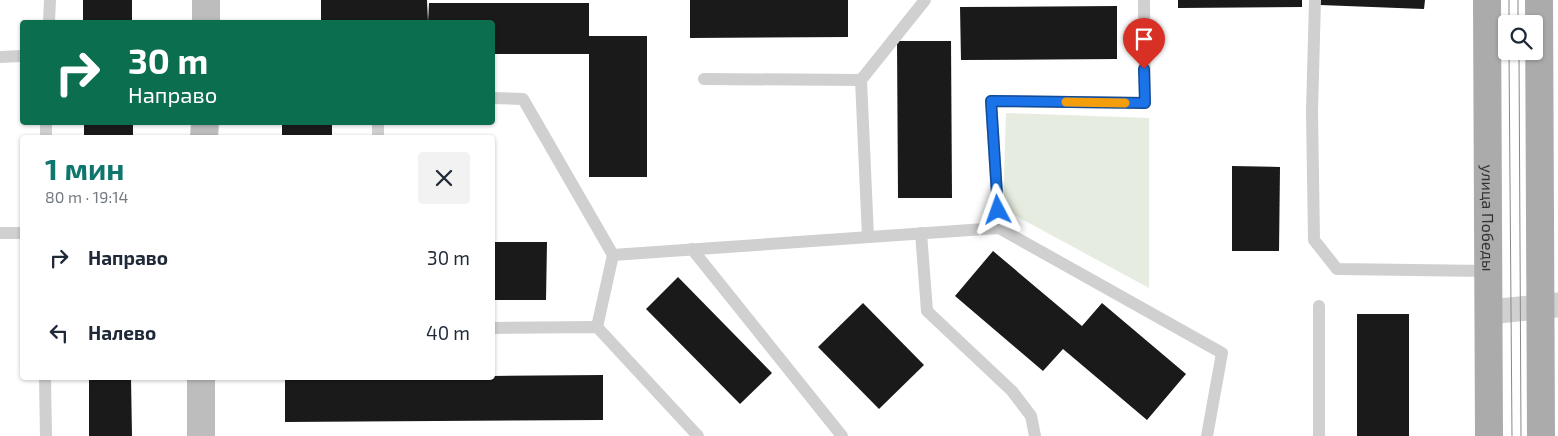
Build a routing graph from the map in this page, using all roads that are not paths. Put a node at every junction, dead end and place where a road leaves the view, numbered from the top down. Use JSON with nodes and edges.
{"nodes":[{"id":1,"x":50,"y":0,"type":"edge"},
{"id":2,"x":206,"y":0,"type":"edge"},
{"id":3,"x":925,"y":0,"type":"edge"},
{"id":4,"x":1144,"y":0,"type":"edge"},
{"id":5,"x":1315,"y":0,"type":"edge"},
{"id":6,"x":1487,"y":0,"type":"edge"},
{"id":7,"x":1540,"y":0,"type":"edge"},
{"id":8,"x":49,"y":20,"type":"edge"},
{"id":9,"x":206,"y":20,"type":"edge"},
{"id":10,"x":20,"y":56,"type":"edge"},
{"id":11,"x":0,"y":57,"type":"edge"},
{"id":12,"x":704,"y":79,"type":"dead end"},
{"id":13,"x":862,"y":80,"type":"junction"},
{"id":14,"x":495,"y":98,"type":"edge"},
{"id":15,"x":999,"y":228,"type":"junction"},
{"id":16,"x":0,"y":233,"type":"edge"},
{"id":17,"x":20,"y":233,"type":"edge"},
{"id":18,"x":921,"y":233,"type":"junction"},
{"id":19,"x":868,"y":237,"type":"junction"},
{"id":20,"x":692,"y":249,"type":"junction"},
{"id":21,"x":613,"y":254,"type":"junction"},
{"id":22,"x":1488,"y":271,"type":"junction"},
{"id":23,"x":1319,"y":306,"type":"dead end"},
{"id":24,"x":1549,"y":306,"type":"edge"},
{"id":25,"x":1489,"y":312,"type":"junction"},
{"id":26,"x":597,"y":327,"type":"junction"},
{"id":27,"x":495,"y":328,"type":"edge"},
{"id":28,"x":45,"y":380,"type":"edge"},
{"id":29,"x":201,"y":380,"type":"edge"},
{"id":30,"x":46,"y":436,"type":"edge"},
{"id":31,"x":201,"y":436,"type":"edge"},
{"id":32,"x":698,"y":436,"type":"edge"},
{"id":33,"x":842,"y":436,"type":"edge"},
{"id":34,"x":1035,"y":436,"type":"edge"},
{"id":35,"x":1207,"y":436,"type":"edge"},
{"id":36,"x":1319,"y":436,"type":"edge"},
{"id":37,"x":1489,"y":436,"type":"edge"},
{"id":38,"x":1541,"y":436,"type":"edge"}],
"edges":[{"from":1,"to":8,"type":"lane"},
{"from":2,"to":9,"type":"street"},
{"from":3,"to":13,"type":"lane"},
{"from":4,"to":15,"type":"lane"},
{"from":5,"to":22,"type":"lane"},
{"from":6,"to":22,"type":"main road","name":"улица Победы"},
{"from":7,"to":24,"type":"main road"},
{"from":10,"to":11,"type":"lane"},
{"from":12,"to":13,"type":"lane"},
{"from":13,"to":19,"type":"lane"},
{"from":14,"to":21,"type":"lane"},
{"from":15,"to":18,"type":"lane"},
{"from":15,"to":35,"type":"lane"},
{"from":16,"to":17,"type":"lane"},
{"from":18,"to":19,"type":"lane"},
{"from":18,"to":34,"type":"lane"},
{"from":19,"to":20,"type":"lane"},
{"from":20,"to":21,"type":"lane"},
{"from":20,"to":33,"type":"lane"},
{"from":21,"to":26,"type":"lane"},
{"from":22,"to":25,"type":"main road","name":"улица Победы"},
{"from":23,"to":36,"type":"lane"},
{"from":24,"to":25,"type":"street"},
{"from":24,"to":38,"type":"main road"},
{"from":25,"to":37,"type":"main road","name":"улица Победы"},
{"from":26,"to":27,"type":"lane"},
{"from":26,"to":32,"type":"lane"},
{"from":28,"to":30,"type":"lane"},
{"from":29,"to":31,"type":"street"}]}
